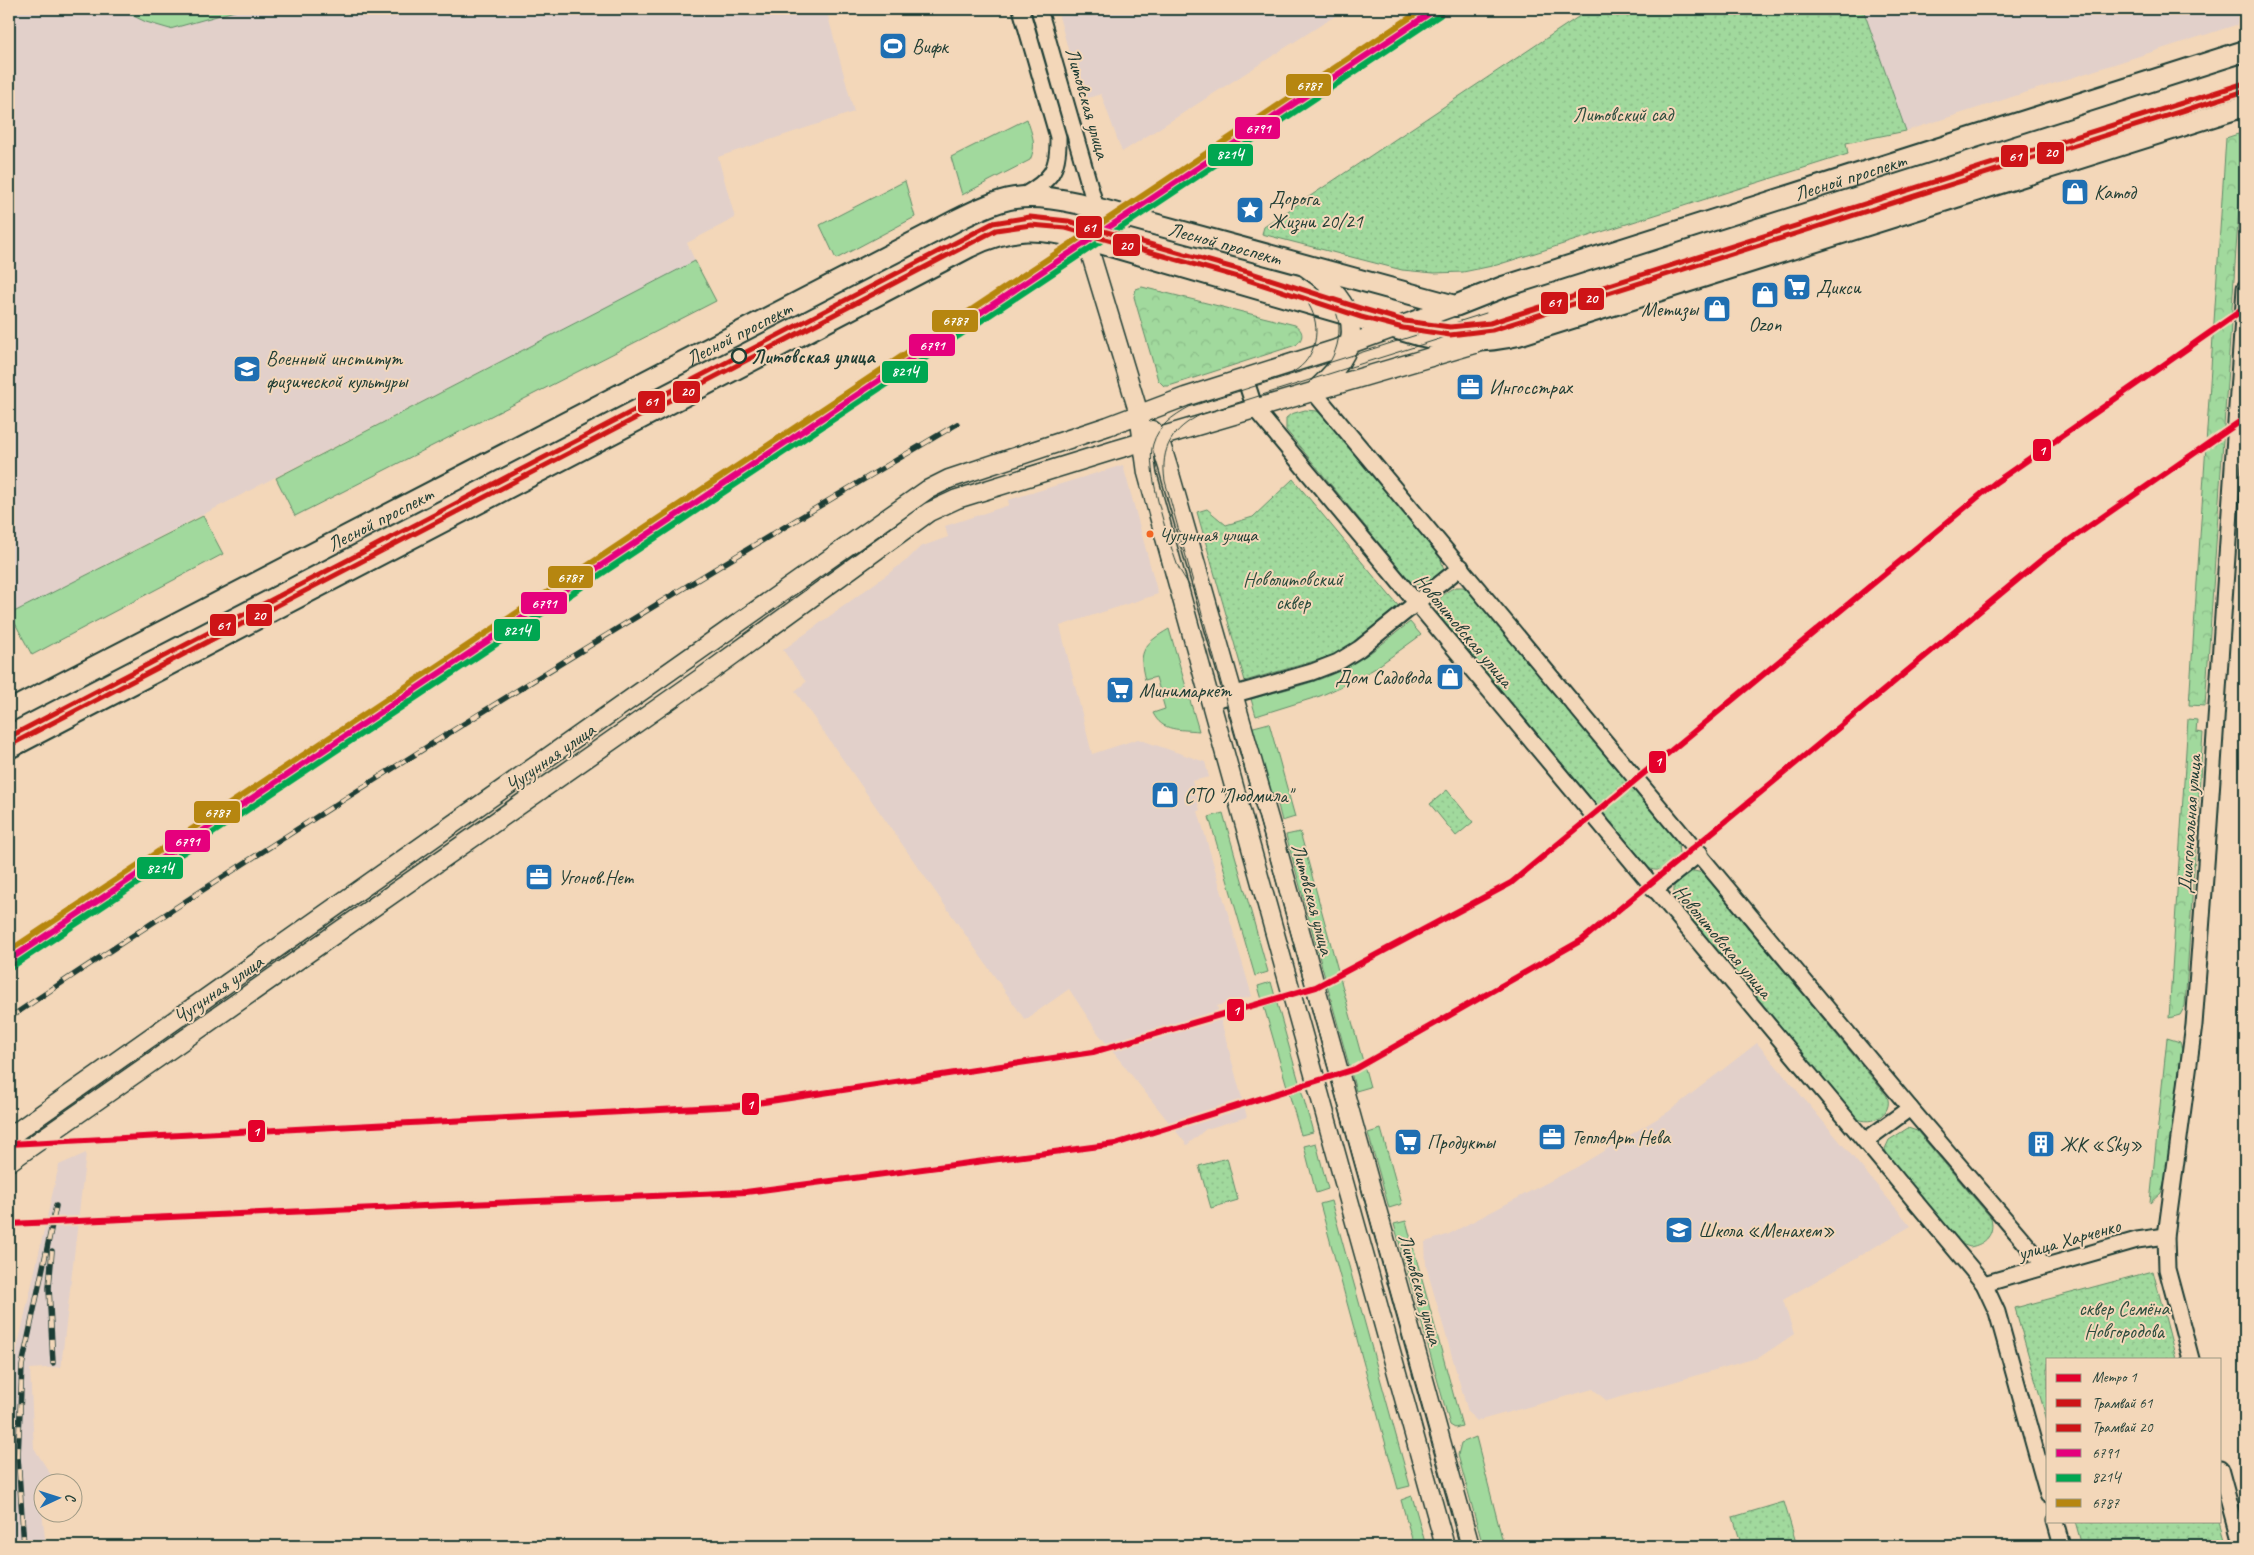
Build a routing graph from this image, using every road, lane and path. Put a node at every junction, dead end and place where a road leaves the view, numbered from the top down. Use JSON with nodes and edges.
{"nodes":[{"id":1,"x":1021,"y":9,"type":"edge"},
{"id":2,"x":1039,"y":9,"type":"edge"},
{"id":3,"x":2245,"y":52,"type":"edge"},
{"id":4,"x":2245,"y":106,"type":"edge"},
{"id":5,"x":1023,"y":196,"type":"junction"},
{"id":6,"x":1096,"y":208,"type":"junction"},
{"id":7,"x":1086,"y":239,"type":"junction"},
{"id":8,"x":1302,"y":265,"type":"junction"},
{"id":9,"x":2245,"y":288,"type":"edge"},
{"id":10,"x":1455,"y":306,"type":"junction"},
{"id":11,"x":1350,"y":316,"type":"junction"},
{"id":12,"x":1394,"y":329,"type":"junction"},
{"id":13,"x":1485,"y":341,"type":"junction"},
{"id":14,"x":1349,"y":345,"type":"junction"},
{"id":15,"x":1244,"y":378,"type":"junction"},
{"id":16,"x":1313,"y":391,"type":"junction"},
{"id":17,"x":1255,"y":409,"type":"junction"},
{"id":18,"x":1139,"y":414,"type":"junction"},
{"id":19,"x":1151,"y":440,"type":"junction"},
{"id":20,"x":522,"y":446,"type":"junction"},
{"id":21,"x":537,"y":473,"type":"junction"},
{"id":22,"x":1461,"y":567,"type":"junction"},
{"id":23,"x":1417,"y":604,"type":"junction"},
{"id":24,"x":1233,"y":694,"type":"junction"},
{"id":25,"x":1211,"y":701,"type":"junction"},
{"id":26,"x":9,"y":711,"type":"edge"},
{"id":27,"x":9,"y":748,"type":"edge"},
{"id":28,"x":1700,"y":853,"type":"junction"},
{"id":29,"x":1654,"y":890,"type":"junction"},
{"id":30,"x":1910,"y":1108,"type":"junction"},
{"id":31,"x":9,"y":1137,"type":"edge"},
{"id":32,"x":1865,"y":1142,"type":"junction"},
{"id":33,"x":9,"y":1162,"type":"edge"},
{"id":34,"x":2166,"y":1236,"type":"junction"},
{"id":35,"x":2045,"y":1266,"type":"junction"},
{"id":36,"x":1984,"y":1284,"type":"junction"},
{"id":37,"x":2191,"y":1358,"type":"edge"},
{"id":38,"x":2222,"y":1475,"type":"edge"},
{"id":39,"x":2046,"y":1488,"type":"edge"},
{"id":40,"x":2055,"y":1522,"type":"edge"},
{"id":41,"x":1445,"y":1546,"type":"edge"},
{"id":42,"x":1470,"y":1546,"type":"edge"},
{"id":43,"x":2062,"y":1546,"type":"edge"},
{"id":44,"x":2241,"y":1546,"type":"edge"}],
"edges":[{"from":1,"to":5,"type":"street","name":"Литовская улица"},
{"from":2,"to":6,"type":"street","name":"Литовская улица"},
{"from":3,"to":10,"type":"main road","name":"Лесной проспект"},
{"from":4,"to":13,"type":"main road","name":"Лесной проспект"},
{"from":5,"to":6,"type":"main road","name":"Лесной проспект"},
{"from":5,"to":20,"type":"main road","name":"Лесной проспект"},
{"from":6,"to":8,"type":"main road","name":"Лесной проспект"},
{"from":7,"to":11,"type":"main road","name":"Лесной проспект"},
{"from":7,"to":18,"type":"street","name":"Литовская улица"},
{"from":7,"to":21,"type":"main road","name":"Лесной проспект"},
{"from":8,"to":10,"type":"main road","name":"Лесной проспект"},
{"from":8,"to":11,"type":"street"},
{"from":9,"to":34,"type":"street","name":"Диагональная улица"},
{"from":10,"to":12,"type":"street","name":"Лесной проспект"},
{"from":11,"to":12,"type":"main road","name":"Лесной проспект"},
{"from":11,"to":14,"type":"street"},
{"from":12,"to":13,"type":"main road","name":"Лесной проспект"},
{"from":12,"to":14,"type":"street","name":"Лесной проспект"},
{"from":13,"to":16,"type":"street","name":"Лесной проспект"},
{"from":14,"to":15,"type":"street","name":"Лесной проспект"},
{"from":14,"to":16,"type":"street"},
{"from":15,"to":17,"type":"street","name":"Новолитовская улица"},
{"from":15,"to":18,"type":"street","name":"Лесной проспект"},
{"from":16,"to":17,"type":"street","name":"Лесной проспект"},
{"from":16,"to":22,"type":"street","name":"Новолитовская улица"},
{"from":17,"to":19,"type":"street","name":"Лесной проспект"},
{"from":17,"to":23,"type":"street","name":"Новолитовская улица"},
{"from":18,"to":19,"type":"street","name":"Литовская улица"},
{"from":18,"to":31,"type":"street","name":"Чугунная улица"},
{"from":19,"to":24,"type":"street","name":"Литовская улица"},
{"from":19,"to":25,"type":"street","name":"Литовская улица"},
{"from":19,"to":33,"type":"street","name":"Чугунная улица"},
{"from":20,"to":21,"type":"main road"},
{"from":20,"to":26,"type":"main road","name":"Лесной проспект"},
{"from":21,"to":27,"type":"main road","name":"Лесной проспект"},
{"from":22,"to":23,"type":"street"},
{"from":22,"to":28,"type":"street","name":"Новолитовская улица"},
{"from":23,"to":24,"type":"street"},
{"from":23,"to":29,"type":"street","name":"Новолитовская улица"},
{"from":24,"to":25,"type":"street"},
{"from":24,"to":42,"type":"street","name":"Литовская улица"},
{"from":25,"to":41,"type":"street","name":"Литовская улица"},
{"from":28,"to":29,"type":"street"},
{"from":28,"to":30,"type":"street","name":"Новолитовская улица"},
{"from":29,"to":32,"type":"street","name":"Новолитовская улица"},
{"from":30,"to":32,"type":"street"},
{"from":30,"to":35,"type":"street","name":"Новолитовская улица"},
{"from":32,"to":36,"type":"street","name":"Новолитовская улица"},
{"from":34,"to":35,"type":"street","name":"улица Харченко"},
{"from":34,"to":37,"type":"street","name":"Диагональная улица"},
{"from":35,"to":36,"type":"street","name":"улица Харченко"},
{"from":36,"to":39,"type":"street","name":"Новолитовская улица"},
{"from":38,"to":44,"type":"street"},
{"from":40,"to":43,"type":"street"}]}
